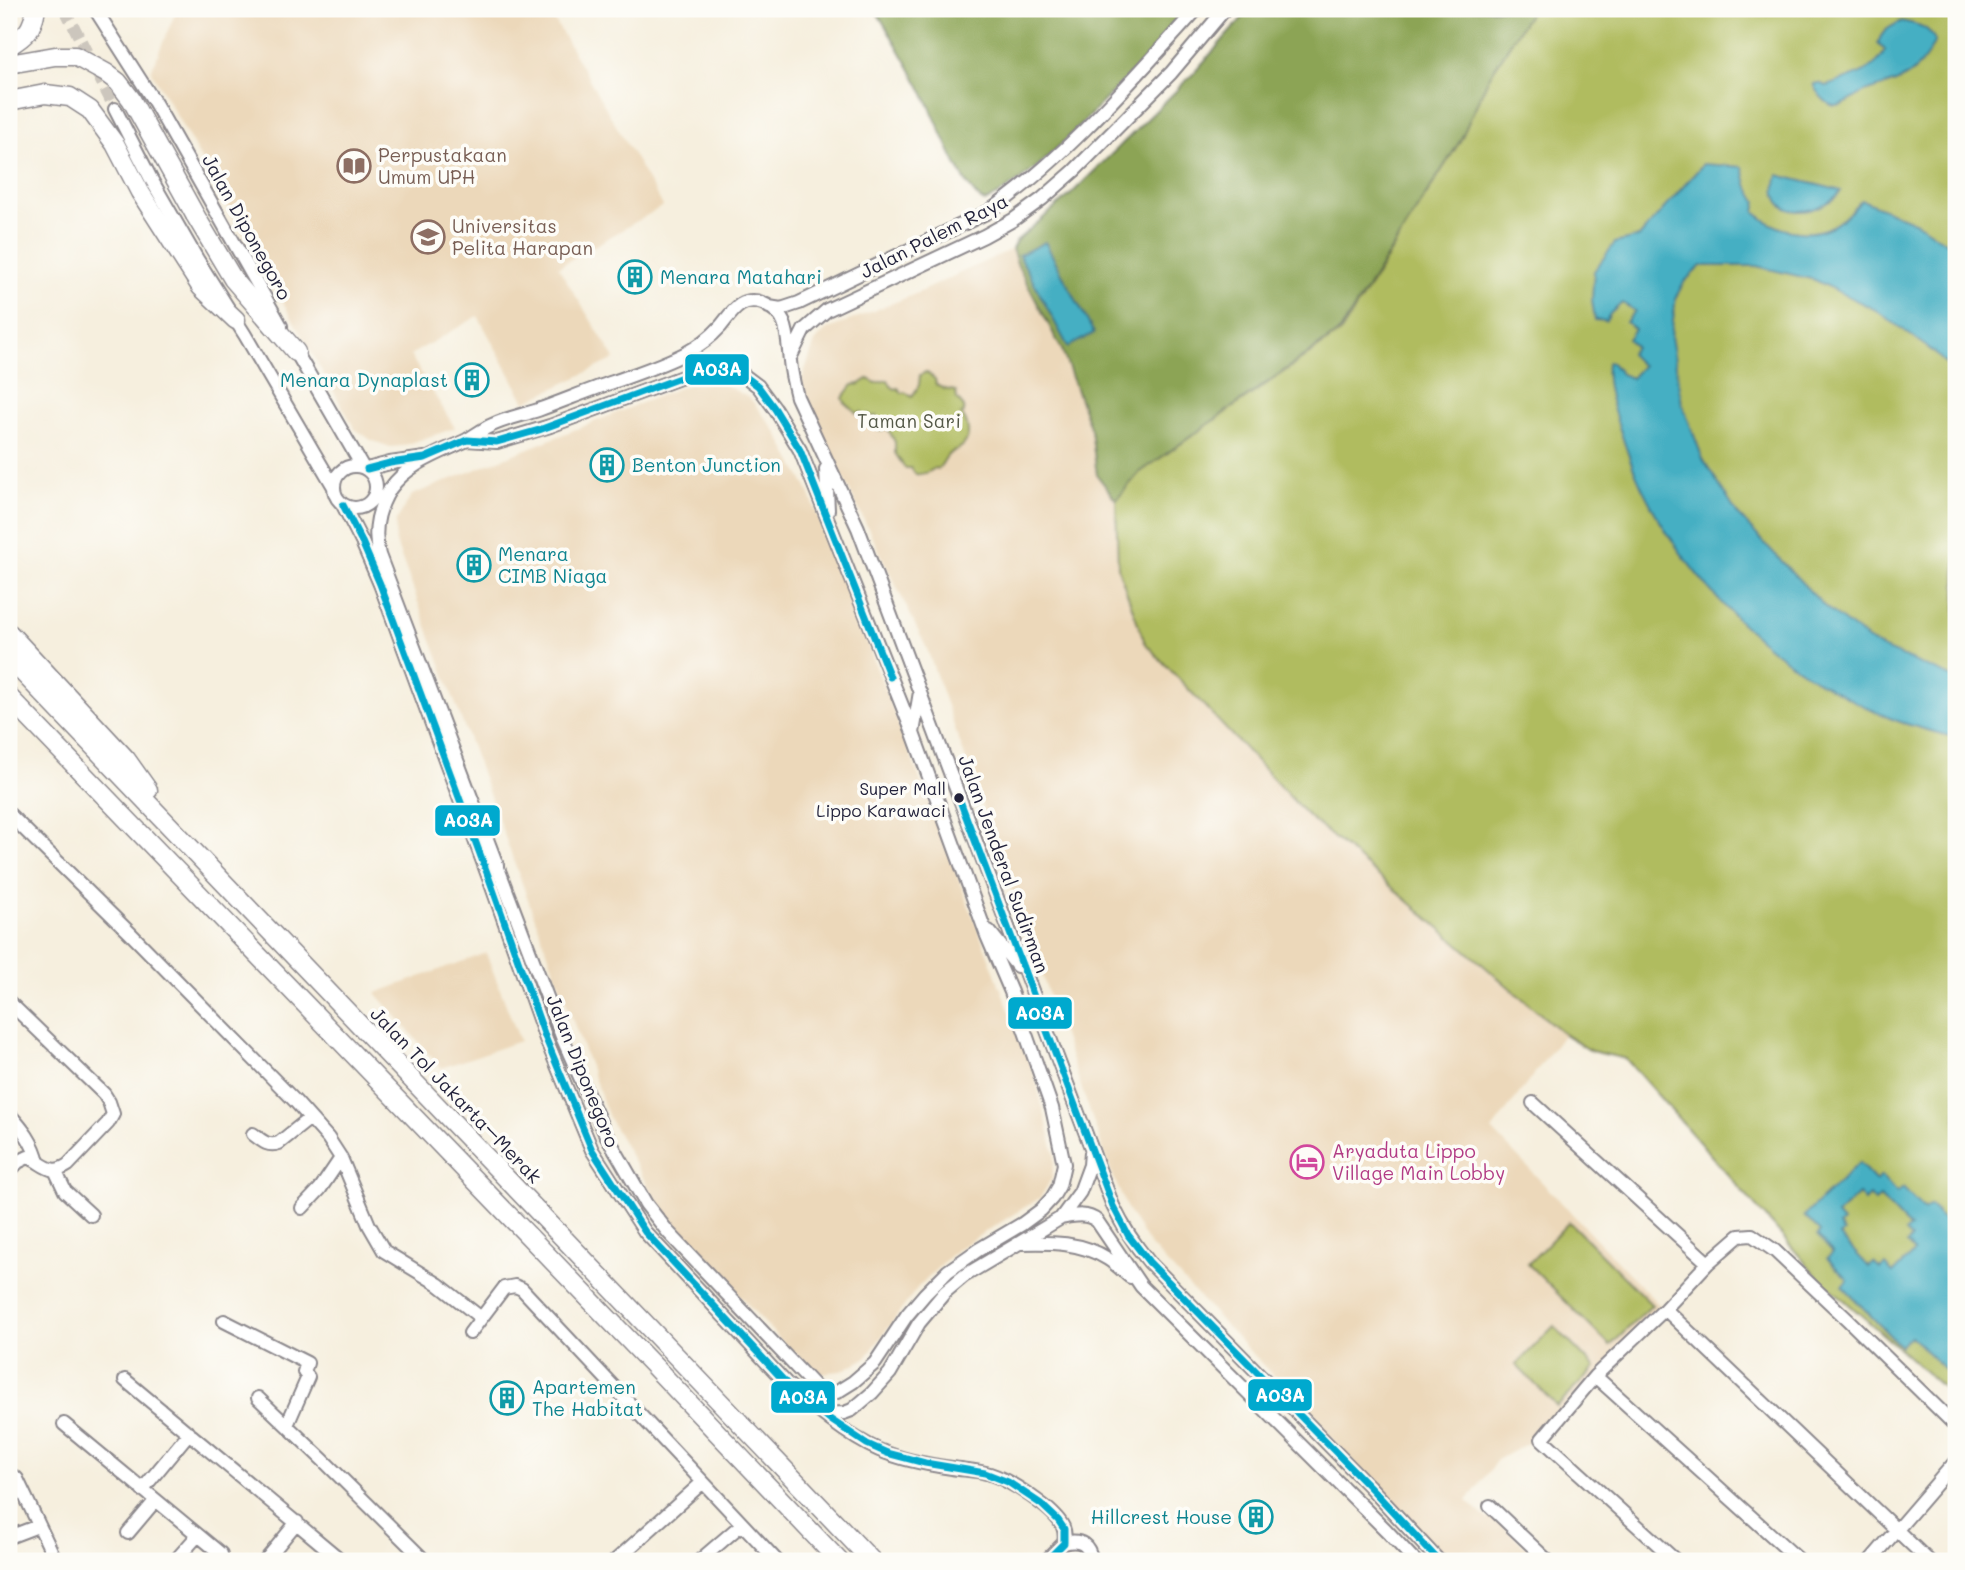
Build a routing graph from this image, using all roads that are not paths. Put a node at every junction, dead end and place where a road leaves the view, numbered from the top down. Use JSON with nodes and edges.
{"nodes":[{"id":1,"x":36,"y":9,"type":"edge"},
{"id":2,"x":95,"y":9,"type":"edge"},
{"id":3,"x":1197,"y":9,"type":"edge"},
{"id":4,"x":1225,"y":9,"type":"edge"},
{"id":5,"x":9,"y":46,"type":"edge"},
{"id":6,"x":9,"y":64,"type":"edge"},
{"id":7,"x":9,"y":101,"type":"edge"},
{"id":8,"x":115,"y":109,"type":"tunnel mouth"},
{"id":9,"x":817,"y":294,"type":"junction"},
{"id":10,"x":769,"y":307,"type":"junction"},
{"id":11,"x":827,"y":310,"type":"junction"},
{"id":12,"x":236,"y":320,"type":"junction"},
{"id":13,"x":296,"y":352,"type":"junction"},
{"id":14,"x":790,"y":360,"type":"junction"},
{"id":15,"x":692,"y":373,"type":"joint"},
{"id":16,"x":614,"y":382,"type":"junction"},
{"id":17,"x":580,"y":415,"type":"junction"},
{"id":18,"x":467,"y":440,"type":"junction"},
{"id":19,"x":425,"y":458,"type":"junction"},
{"id":20,"x":826,"y":462,"type":"junction"},
{"id":21,"x":365,"y":468,"type":"junction"},
{"id":22,"x":334,"y":487,"type":"junction"},
{"id":23,"x":343,"y":505,"type":"junction"},
{"id":24,"x":380,"y":511,"type":"joint"},
{"id":25,"x":828,"y":520,"type":"junction"},
{"id":26,"x":362,"y":542,"type":"junction"},
{"id":27,"x":382,"y":563,"type":"junction"},
{"id":28,"x":9,"y":633,"type":"edge"},
{"id":29,"x":9,"y":658,"type":"edge"},
{"id":30,"x":920,"y":692,"type":"junction"},
{"id":31,"x":9,"y":696,"type":"edge"},
{"id":32,"x":913,"y":733,"type":"junction"},
{"id":33,"x":447,"y":764,"type":"junction"},
{"id":34,"x":473,"y":802,"type":"junction"},
{"id":35,"x":9,"y":814,"type":"edge"},
{"id":36,"x":181,"y":837,"type":"junction"},
{"id":37,"x":982,"y":922,"type":"junction"},
{"id":38,"x":1025,"y":975,"type":"junction"},
{"id":39,"x":9,"y":1002,"type":"edge"},
{"id":40,"x":563,"y":1039,"type":"junction"},
{"id":41,"x":559,"y":1070,"type":"junction"},
{"id":42,"x":1533,"y":1103,"type":"dead end"},
{"id":43,"x":9,"y":1114,"type":"edge"},
{"id":44,"x":310,"y":1118,"type":"junction"},
{"id":45,"x":253,"y":1134,"type":"dead end"},
{"id":46,"x":1091,"y":1149,"type":"junction"},
{"id":47,"x":341,"y":1158,"type":"junction"},
{"id":48,"x":38,"y":1162,"type":"junction"},
{"id":49,"x":55,"y":1170,"type":"junction"},
{"id":50,"x":9,"y":1172,"type":"edge"},
{"id":51,"x":1113,"y":1206,"type":"junction"},
{"id":52,"x":302,"y":1208,"type":"dead end"},
{"id":53,"x":91,"y":1215,"type":"dead end"},
{"id":54,"x":1092,"y":1217,"type":"junction"},
{"id":55,"x":1060,"y":1218,"type":"junction"},
{"id":56,"x":1022,"y":1224,"type":"joint"},
{"id":57,"x":1017,"y":1243,"type":"junction"},
{"id":58,"x":1708,"y":1263,"type":"junction"},
{"id":59,"x":1140,"y":1286,"type":"junction"},
{"id":60,"x":1665,"y":1309,"type":"junction"},
{"id":61,"x":481,"y":1318,"type":"junction"},
{"id":62,"x":224,"y":1321,"type":"dead end"},
{"id":63,"x":470,"y":1333,"type":"dead end"},
{"id":64,"x":1595,"y":1376,"type":"junction"},
{"id":65,"x":125,"y":1380,"type":"dead end"},
{"id":66,"x":258,"y":1398,"type":"dead end"},
{"id":67,"x":824,"y":1414,"type":"junction"},
{"id":68,"x":64,"y":1424,"type":"dead end"},
{"id":69,"x":287,"y":1425,"type":"junction"},
{"id":70,"x":1956,"y":1426,"type":"edge"},
{"id":71,"x":189,"y":1433,"type":"junction"},
{"id":72,"x":1956,"y":1463,"type":"edge"},
{"id":73,"x":10,"y":1475,"type":"edge"},
{"id":74,"x":703,"y":1482,"type":"junction"},
{"id":75,"x":142,"y":1490,"type":"junction"},
{"id":76,"x":155,"y":1500,"type":"junction"},
{"id":77,"x":1490,"y":1506,"type":"dead end"},
{"id":78,"x":297,"y":1522,"type":"junction"},
{"id":79,"x":742,"y":1524,"type":"junction"},
{"id":80,"x":38,"y":1525,"type":"junction"},
{"id":81,"x":1062,"y":1525,"type":"junction"},
{"id":82,"x":1897,"y":1530,"type":"junction"},
{"id":83,"x":128,"y":1533,"type":"dead end"},
{"id":84,"x":198,"y":1535,"type":"junction"},
{"id":85,"x":9,"y":1537,"type":"edge"},
{"id":86,"x":1081,"y":1542,"type":"junction"},
{"id":87,"x":1064,"y":1543,"type":"junction"},
{"id":88,"x":220,"y":1554,"type":"dead end"},
{"id":89,"x":701,"y":1560,"type":"edge"},
{"id":90,"x":56,"y":1561,"type":"edge"},
{"id":91,"x":175,"y":1561,"type":"edge"},
{"id":92,"x":265,"y":1561,"type":"edge"},
{"id":93,"x":342,"y":1561,"type":"edge"},
{"id":94,"x":425,"y":1561,"type":"edge"},
{"id":95,"x":615,"y":1561,"type":"edge"},
{"id":96,"x":777,"y":1561,"type":"edge"},
{"id":97,"x":839,"y":1561,"type":"edge"},
{"id":98,"x":872,"y":1561,"type":"edge"},
{"id":99,"x":1046,"y":1561,"type":"edge"},
{"id":100,"x":1092,"y":1561,"type":"edge"},
{"id":101,"x":1415,"y":1561,"type":"edge"},
{"id":102,"x":1439,"y":1561,"type":"edge"},
{"id":103,"x":1548,"y":1561,"type":"edge"},
{"id":104,"x":1676,"y":1561,"type":"edge"},
{"id":105,"x":1800,"y":1561,"type":"edge"},
{"id":106,"x":1870,"y":1561,"type":"edge"},
{"id":107,"x":1929,"y":1561,"type":"edge"}],
"edges":[{"from":1,"to":5,"type":"highway"},
{"from":2,"to":13,"type":"street","name":"Jalan Diponegoro"},
{"from":3,"to":9,"type":"street","name":"Jalan Palem Raya"},
{"from":4,"to":11,"type":"street","name":"Jalan Palem Raya"},
{"from":6,"to":13,"type":"highway","bridge":true},
{"from":7,"to":12,"type":"highway"},
{"from":8,"to":12,"type":"street"},
{"from":9,"to":10,"type":"street","name":"Jalan Palem Raya"},
{"from":9,"to":11,"type":"street"},
{"from":10,"to":14,"type":"street"},
{"from":10,"to":16,"type":"street","name":"Jalan Palem Raya"},
{"from":11,"to":14,"type":"street","name":"Jalan Palem Raya"},
{"from":12,"to":22,"type":"street"},
{"from":13,"to":21,"type":"street","name":"Jalan Diponegoro"},
{"from":14,"to":20,"type":"street","name":"Jalan Jenderal Sudirman"},
{"from":15,"to":17,"type":"street","name":"Jalan Palem Raya"},
{"from":15,"to":25,"type":"street","name":"Jalan Jenderal Sudirman"},
{"from":16,"to":17,"type":"street"},
{"from":16,"to":18,"type":"street","name":"Jalan Palem Raya"},
{"from":17,"to":18,"type":"street","name":"Jalan Palem Raya"},
{"from":18,"to":19,"type":"street","name":"Jalan Palem Raya"},
{"from":19,"to":21,"type":"street","name":"Jalan Palem Raya"},
{"from":19,"to":24,"type":"street","name":"Jalan Palem Raya"},
{"from":20,"to":25,"type":"street"},
{"from":20,"to":30,"type":"street","name":"Jalan Jenderal Sudirman"},
{"from":21,"to":22,"type":"street"},
{"from":21,"to":23,"type":"street"},
{"from":22,"to":23,"type":"street"},
{"from":23,"to":26,"type":"street","name":"Jalan Diponegoro"},
{"from":24,"to":27,"type":"street","name":"Jalan Diponegoro"},
{"from":25,"to":32,"type":"street","name":"Jalan Jenderal Sudirman"},
{"from":26,"to":27,"type":"street"},
{"from":26,"to":33,"type":"street","name":"Jalan Diponegoro"},
{"from":27,"to":34,"type":"street","name":"Jalan Diponegoro"},
{"from":28,"to":36,"type":"highway"},
{"from":29,"to":36,"type":"highway","name":"Jalan Tol Jakarta–Merak"},
{"from":30,"to":32,"type":"street"},
{"from":30,"to":38,"type":"street","name":"Jalan Jenderal Sudirman"},
{"from":31,"to":97,"type":"highway"},
{"from":32,"to":37,"type":"street","name":"Jalan Jenderal Sudirman"},
{"from":33,"to":34,"type":"street"},
{"from":33,"to":41,"type":"street","name":"Jalan Diponegoro"},
{"from":34,"to":40,"type":"street","name":"Jalan Diponegoro"},
{"from":35,"to":44,"type":"street"},
{"from":36,"to":98,"type":"highway","name":"Jalan Tol Jakarta–Merak"},
{"from":37,"to":38,"type":"street"},
{"from":37,"to":56,"type":"street","name":"Jalan Jenderal Sudirman"},
{"from":38,"to":46,"type":"street","name":"Jalan Jenderal Sudirman"},
{"from":39,"to":49,"type":"street"},
{"from":40,"to":41,"type":"street"},
{"from":40,"to":56,"type":"street","name":"Jalan Diponegoro"},
{"from":41,"to":67,"type":"street","name":"Jalan Diponegoro"},
{"from":42,"to":58,"type":"street"},
{"from":43,"to":48,"type":"street"},
{"from":44,"to":45,"type":"street"},
{"from":44,"to":47,"type":"street"},
{"from":46,"to":51,"type":"street","name":"Jalan Jenderal Sudirman"},
{"from":46,"to":55,"type":"street"},
{"from":47,"to":52,"type":"street"},
{"from":47,"to":61,"type":"street"},
{"from":48,"to":49,"type":"street"},
{"from":48,"to":50,"type":"street"},
{"from":49,"to":53,"type":"street"},
{"from":51,"to":54,"type":"street"},
{"from":51,"to":102,"type":"street","name":"Jalan Jenderal Sudirman"},
{"from":54,"to":55,"type":"street"},
{"from":54,"to":59,"type":"street"},
{"from":55,"to":57,"type":"street"},
{"from":57,"to":59,"type":"street"},
{"from":57,"to":67,"type":"street"},
{"from":58,"to":60,"type":"street"},
{"from":58,"to":70,"type":"street"},
{"from":59,"to":101,"type":"street"},
{"from":60,"to":64,"type":"street"},
{"from":60,"to":82,"type":"street"},
{"from":61,"to":63,"type":"street"},
{"from":61,"to":74,"type":"street"},
{"from":62,"to":69,"type":"street"},
{"from":64,"to":104,"type":"street"},
{"from":64,"to":105,"type":"street"},
{"from":65,"to":71,"type":"street"},
{"from":66,"to":69,"type":"street"},
{"from":67,"to":81,"type":"street","name":"Jalan Diponegoro"},
{"from":68,"to":75,"type":"street"},
{"from":69,"to":94,"type":"street"},
{"from":71,"to":75,"type":"street"},
{"from":71,"to":78,"type":"street"},
{"from":72,"to":82,"type":"street"},
{"from":73,"to":80,"type":"street"},
{"from":74,"to":79,"type":"street"},
{"from":74,"to":95,"type":"street"},
{"from":75,"to":76,"type":"street"},
{"from":76,"to":83,"type":"street"},
{"from":76,"to":84,"type":"street"},
{"from":77,"to":103,"type":"street"},
{"from":78,"to":92,"type":"street"},
{"from":78,"to":93,"type":"street"},
{"from":79,"to":89,"type":"street"},
{"from":79,"to":96,"type":"street"},
{"from":80,"to":85,"type":"street"},
{"from":80,"to":90,"type":"street"},
{"from":81,"to":86,"type":"street","name":"Jalan Diponegoro"},
{"from":81,"to":87,"type":"street"},
{"from":82,"to":106,"type":"street"},
{"from":82,"to":107,"type":"street"},
{"from":84,"to":88,"type":"street"},
{"from":84,"to":91,"type":"street"},
{"from":86,"to":87,"type":"street"},
{"from":86,"to":100,"type":"street","name":"Jalan Diponegoro"},
{"from":87,"to":99,"type":"street"}]}
